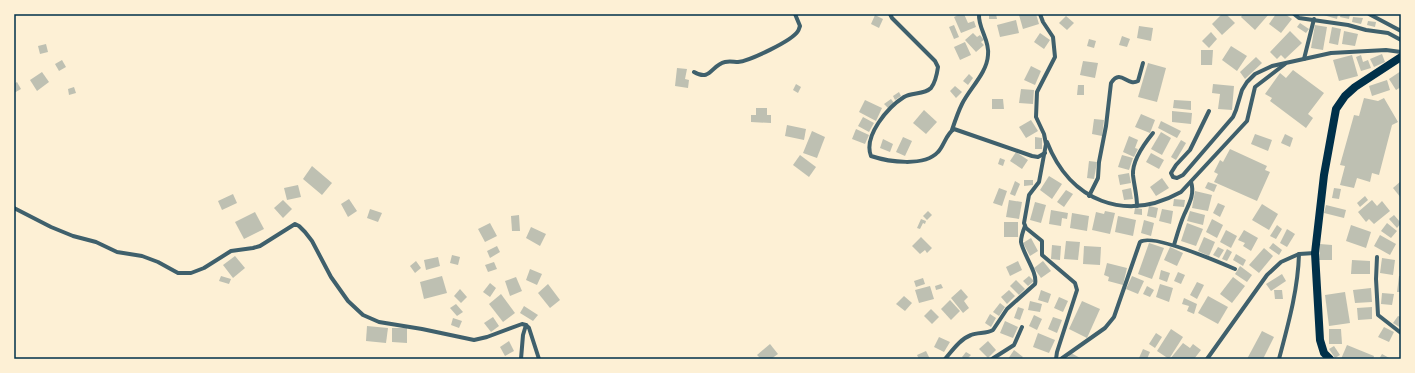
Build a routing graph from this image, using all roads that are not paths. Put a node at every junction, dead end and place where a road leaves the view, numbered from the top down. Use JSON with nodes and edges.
{"nodes":[{"id":1,"x":795,"y":14,"type":"edge"},
{"id":2,"x":890,"y":14,"type":"edge"},
{"id":3,"x":979,"y":14,"type":"edge"},
{"id":4,"x":1040,"y":14,"type":"edge"},
{"id":5,"x":1294,"y":14,"type":"edge"},
{"id":6,"x":1369,"y":14,"type":"edge"},
{"id":7,"x":1314,"y":19,"type":"junction"},
{"id":8,"x":1401,"y":31,"type":"edge"},
{"id":9,"x":1401,"y":40,"type":"edge"},
{"id":10,"x":1401,"y":52,"type":"edge"},
{"id":11,"x":1401,"y":57,"type":"edge"},
{"id":12,"x":1304,"y":59,"type":"junction"},
{"id":13,"x":1143,"y":63,"type":"dead end"},
{"id":14,"x":1287,"y":63,"type":"junction"},
{"id":15,"x":694,"y":72,"type":"dead end"},
{"id":16,"x":1209,"y":111,"type":"dead end"},
{"id":17,"x":952,"y":130,"type":"junction"},
{"id":18,"x":1153,"y":133,"type":"dead end"},
{"id":19,"x":1046,"y":139,"type":"junction"},
{"id":20,"x":1045,"y":153,"type":"junction"},
{"id":21,"x":1191,"y":182,"type":"junction"},
{"id":22,"x":1089,"y":196,"type":"junction"},
{"id":23,"x":1136,"y":206,"type":"junction"},
{"id":24,"x":14,"y":208,"type":"edge"},
{"id":25,"x":1025,"y":226,"type":"junction"},
{"id":26,"x":1174,"y":245,"type":"junction"},
{"id":27,"x":1315,"y":253,"type":"junction"},
{"id":28,"x":1299,"y":254,"type":"junction"},
{"id":29,"x":1377,"y":257,"type":"dead end"},
{"id":30,"x":1235,"y":269,"type":"dead end"},
{"id":31,"x":526,"y":325,"type":"junction"},
{"id":32,"x":1022,"y":327,"type":"dead end"},
{"id":33,"x":1401,"y":333,"type":"edge"},
{"id":34,"x":521,"y":359,"type":"edge"},
{"id":35,"x":539,"y":359,"type":"edge"},
{"id":36,"x":946,"y":359,"type":"edge"},
{"id":37,"x":992,"y":359,"type":"edge"},
{"id":38,"x":1056,"y":359,"type":"edge"},
{"id":39,"x":1061,"y":359,"type":"edge"},
{"id":40,"x":1206,"y":359,"type":"edge"},
{"id":41,"x":1280,"y":359,"type":"edge"},
{"id":42,"x":1330,"y":359,"type":"edge"}],
"edges":[{"from":1,"to":15,"type":"street"},
{"from":2,"to":17,"type":"street"},
{"from":3,"to":17,"type":"street"},
{"from":4,"to":19,"type":"street"},
{"from":5,"to":7,"type":"street"},
{"from":6,"to":8,"type":"street"},
{"from":7,"to":9,"type":"street"},
{"from":7,"to":12,"type":"street"},
{"from":10,"to":12,"type":"street"},
{"from":11,"to":27,"type":"highway"},
{"from":12,"to":14,"type":"street"},
{"from":13,"to":22,"type":"street"},
{"from":14,"to":16,"type":"street"},
{"from":14,"to":21,"type":"street"},
{"from":17,"to":20,"type":"street"},
{"from":18,"to":23,"type":"street"},
{"from":19,"to":20,"type":"street"},
{"from":19,"to":22,"type":"street"},
{"from":20,"to":25,"type":"street"},
{"from":21,"to":23,"type":"street"},
{"from":21,"to":26,"type":"street"},
{"from":22,"to":23,"type":"street"},
{"from":24,"to":31,"type":"street"},
{"from":25,"to":36,"type":"street"},
{"from":25,"to":38,"type":"street"},
{"from":26,"to":30,"type":"street"},
{"from":26,"to":39,"type":"street"},
{"from":27,"to":28,"type":"street"},
{"from":27,"to":42,"type":"highway"},
{"from":28,"to":40,"type":"street"},
{"from":28,"to":41,"type":"street"},
{"from":29,"to":33,"type":"street"},
{"from":31,"to":34,"type":"street"},
{"from":31,"to":35,"type":"street"},
{"from":32,"to":37,"type":"street"}]}
